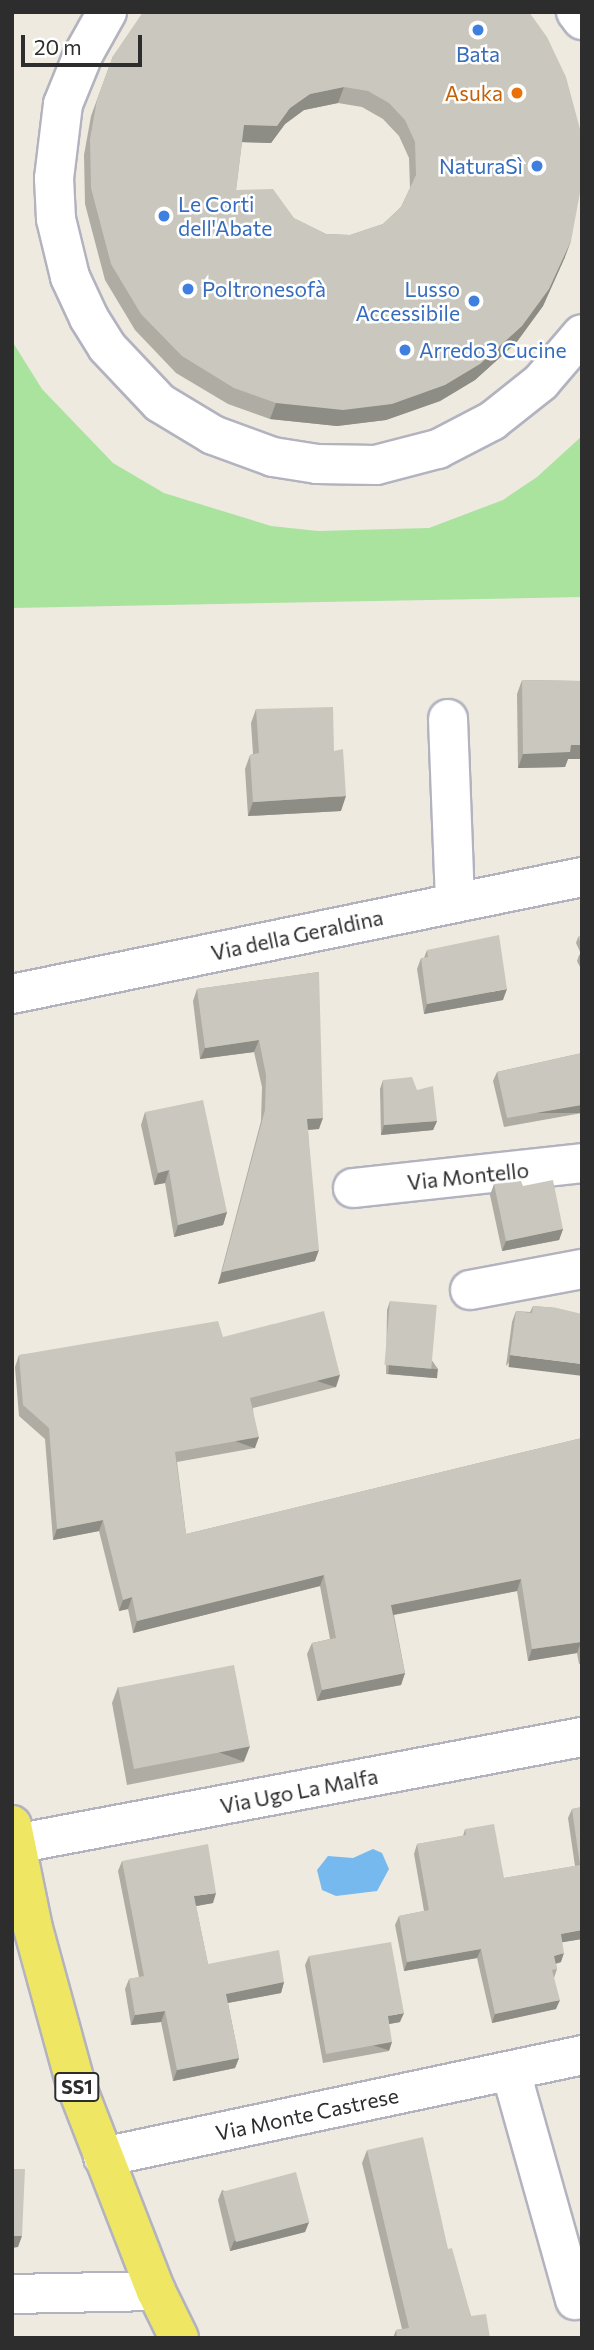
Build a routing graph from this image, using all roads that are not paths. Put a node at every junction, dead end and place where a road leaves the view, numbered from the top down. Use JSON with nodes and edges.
{"nodes":[{"id":1,"x":107,"y":12,"type":"edge"},
{"id":2,"x":576,"y":12,"type":"edge"},
{"id":3,"x":582,"y":20,"type":"edge"},
{"id":4,"x":582,"y":334,"type":"edge"},
{"id":5,"x":448,"y":719,"type":"dead end"},
{"id":6,"x":582,"y":877,"type":"edge"},
{"id":7,"x":455,"y":903,"type":"junction"},
{"id":8,"x":12,"y":994,"type":"edge"},
{"id":9,"x":582,"y":1163,"type":"edge"},
{"id":10,"x":353,"y":1188,"type":"dead end"},
{"id":11,"x":582,"y":1269,"type":"edge"},
{"id":12,"x":470,"y":1290,"type":"dead end"},
{"id":13,"x":582,"y":1737,"type":"edge"},
{"id":14,"x":14,"y":1835,"type":"edge"},
{"id":15,"x":582,"y":2055,"type":"edge"},
{"id":16,"x":511,"y":2072,"type":"junction"},
{"id":17,"x":103,"y":2157,"type":"junction"},
{"id":18,"x":156,"y":2291,"type":"junction"},
{"id":19,"x":12,"y":2294,"type":"edge"},
{"id":20,"x":576,"y":2300,"type":"dead end"},
{"id":21,"x":179,"y":2338,"type":"edge"}],
"edges":[{"from":1,"to":4,"type":"street"},
{"from":2,"to":3,"type":"street"},
{"from":5,"to":7,"type":"street"},
{"from":6,"to":7,"type":"street","name":"Via della Geraldina"},
{"from":7,"to":8,"type":"street","name":"Via della Geraldina"},
{"from":9,"to":10,"type":"street","name":"Via Montello"},
{"from":11,"to":12,"type":"street"},
{"from":13,"to":14,"type":"street","name":"Via Ugo La Malfa"},
{"from":14,"to":17,"type":"main road","number":"SS1"},
{"from":15,"to":16,"type":"street","name":"Via Monte Castrese"},
{"from":16,"to":17,"type":"street","name":"Via Monte Castrese"},
{"from":16,"to":20,"type":"street"},
{"from":17,"to":18,"type":"main road","number":"SS1"},
{"from":18,"to":19,"type":"street"},
{"from":18,"to":21,"type":"main road","number":"SS1"}]}
